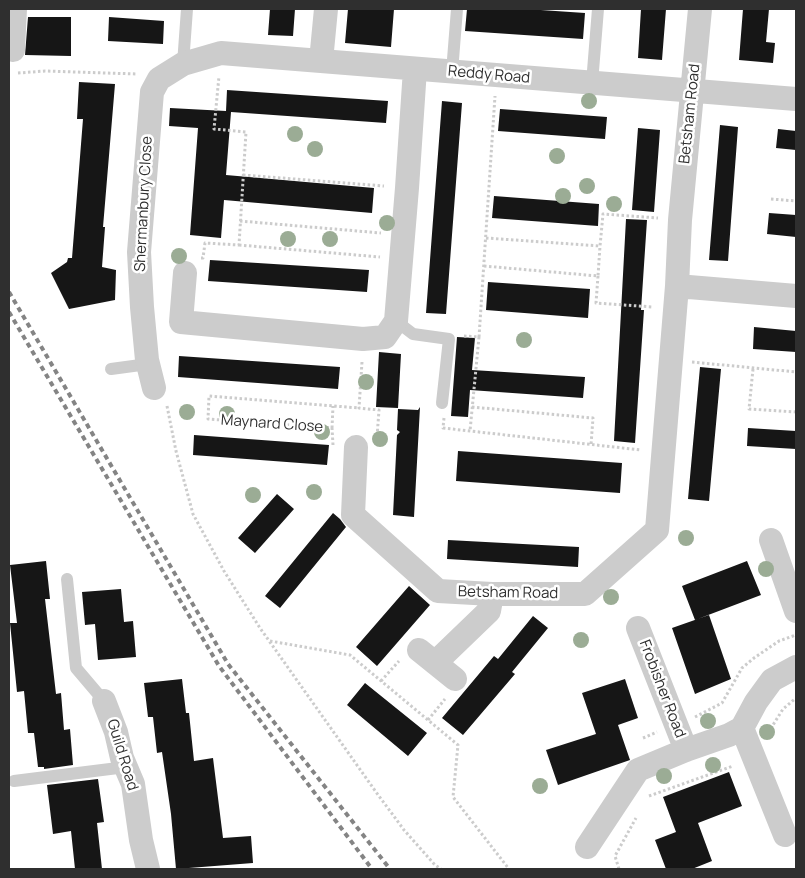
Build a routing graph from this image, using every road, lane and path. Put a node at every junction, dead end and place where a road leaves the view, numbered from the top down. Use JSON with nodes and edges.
{"nodes":[{"id":1,"x":15,"y":9,"type":"edge"},
{"id":2,"x":187,"y":9,"type":"edge"},
{"id":3,"x":326,"y":9,"type":"edge"},
{"id":4,"x":457,"y":9,"type":"edge"},
{"id":5,"x":598,"y":9,"type":"edge"},
{"id":6,"x":700,"y":9,"type":"edge"},
{"id":7,"x":13,"y":50,"type":"dead end"},
{"id":8,"x":221,"y":53,"type":"junction"},
{"id":9,"x":321,"y":61,"type":"junction"},
{"id":10,"x":183,"y":64,"type":"junction"},
{"id":11,"x":415,"y":69,"type":"junction"},
{"id":12,"x":452,"y":72,"type":"junction"},
{"id":13,"x":9,"y":74,"type":"edge"},
{"id":14,"x":496,"y":75,"type":"junction"},
{"id":15,"x":160,"y":78,"type":"junction"},
{"id":16,"x":592,"y":82,"type":"junction"},
{"id":17,"x":693,"y":90,"type":"junction"},
{"id":18,"x":796,"y":99,"type":"edge"},
{"id":19,"x":243,"y":174,"type":"junction"},
{"id":20,"x":407,"y":188,"type":"junction"},
{"id":21,"x":771,"y":199,"type":"dead end"},
{"id":22,"x":796,"y":201,"type":"edge"},
{"id":23,"x":680,"y":220,"type":"junction"},
{"id":24,"x":240,"y":221,"type":"junction"},
{"id":25,"x":404,"y":234,"type":"junction"},
{"id":26,"x":486,"y":238,"type":"junction"},
{"id":27,"x":239,"y":245,"type":"junction"},
{"id":28,"x":600,"y":246,"type":"junction"},
{"id":29,"x":400,"y":259,"type":"junction"},
{"id":30,"x":484,"y":266,"type":"junction"},
{"id":31,"x":185,"y":273,"type":"joint"},
{"id":32,"x":598,"y":276,"type":"junction"},
{"id":33,"x":796,"y":296,"type":"edge"},
{"id":34,"x":676,"y":297,"type":"junction"},
{"id":35,"x":396,"y":321,"type":"junction"},
{"id":36,"x":479,"y":337,"type":"junction"},
{"id":37,"x":363,"y":339,"type":"junction"},
{"id":38,"x":449,"y":339,"type":"junction"},
{"id":39,"x":670,"y":360,"type":"junction"},
{"id":40,"x":148,"y":364,"type":"junction"},
{"id":41,"x":111,"y":369,"type":"dead end"},
{"id":42,"x":753,"y":369,"type":"junction"},
{"id":43,"x":796,"y":372,"type":"edge"},
{"id":44,"x":154,"y":388,"type":"joint"},
{"id":45,"x":442,"y":403,"type":"joint"},
{"id":46,"x":333,"y":406,"type":"junction"},
{"id":47,"x":472,"y":407,"type":"junction"},
{"id":48,"x":360,"y":408,"type":"junction"},
{"id":49,"x":796,"y":412,"type":"edge"},
{"id":50,"x":332,"y":428,"type":"junction"},
{"id":51,"x":470,"y":431,"type":"junction"},
{"id":52,"x":591,"y":445,"type":"junction"},
{"id":53,"x":356,"y":447,"type":"junction"},
{"id":54,"x":664,"y":452,"type":"junction"},
{"id":55,"x":770,"y":540,"type":"dead end"},
{"id":56,"x":67,"y":579,"type":"dead end"},
{"id":57,"x":492,"y":594,"type":"junction"},
{"id":58,"x":796,"y":611,"type":"edge"},
{"id":59,"x":638,"y":628,"type":"dead end"},
{"id":60,"x":796,"y":635,"type":"edge"},
{"id":61,"x":270,"y":641,"type":"junction"},
{"id":62,"x":796,"y":667,"type":"edge"},
{"id":63,"x":455,"y":679,"type":"dead end"},
{"id":64,"x":796,"y":698,"type":"edge"},
{"id":65,"x":104,"y":701,"type":"joint"},
{"id":66,"x":676,"y":725,"type":"junction"},
{"id":67,"x":742,"y":728,"type":"junction"},
{"id":68,"x":643,"y":738,"type":"dead end"},
{"id":69,"x":686,"y":750,"type":"junction"},
{"id":70,"x":752,"y":752,"type":"junction"},
{"id":71,"x":126,"y":767,"type":"junction"},
{"id":72,"x":14,"y":781,"type":"dead end"},
{"id":73,"x":645,"y":803,"type":"dead end"},
{"id":74,"x":641,"y":810,"type":"dead end"},
{"id":75,"x":785,"y":835,"type":"dead end"},
{"id":76,"x":587,"y":847,"type":"dead end"},
{"id":77,"x":148,"y":869,"type":"edge"},
{"id":78,"x":441,"y":869,"type":"edge"},
{"id":79,"x":509,"y":869,"type":"edge"},
{"id":80,"x":619,"y":869,"type":"edge"}],
"edges":[{"from":1,"to":7,"type":"street"},
{"from":2,"to":10,"type":"lane"},
{"from":3,"to":9,"type":"street"},
{"from":4,"to":12,"type":"lane"},
{"from":5,"to":16,"type":"lane"},
{"from":6,"to":17,"type":"street","name":"Betsham Road"},
{"from":8,"to":9,"type":"street","name":"Reddy Road"},
{"from":8,"to":10,"type":"street","name":"Reddy Road"},
{"from":8,"to":19,"type":"path"},
{"from":9,"to":11,"type":"street","name":"Reddy Road"},
{"from":10,"to":15,"type":"street"},
{"from":11,"to":12,"type":"street","name":"Reddy Road"},
{"from":11,"to":20,"type":"street"},
{"from":12,"to":14,"type":"street","name":"Reddy Road"},
{"from":13,"to":15,"type":"path"},
{"from":14,"to":16,"type":"street","name":"Reddy Road"},
{"from":14,"to":26,"type":"path"},
{"from":15,"to":40,"type":"street","name":"Shermanbury Close"},
{"from":16,"to":17,"type":"street","name":"Reddy Road"},
{"from":17,"to":18,"type":"street","name":"Reddy Road"},
{"from":17,"to":23,"type":"street","name":"Betsham Road"},
{"from":19,"to":20,"type":"path"},
{"from":19,"to":24,"type":"path"},
{"from":20,"to":25,"type":"street"},
{"from":21,"to":22,"type":"path"},
{"from":23,"to":28,"type":"path"},
{"from":23,"to":34,"type":"street","name":"Betsham Road"},
{"from":24,"to":25,"type":"path"},
{"from":24,"to":27,"type":"path"},
{"from":25,"to":29,"type":"street"},
{"from":26,"to":28,"type":"path"},
{"from":26,"to":30,"type":"path"},
{"from":27,"to":29,"type":"path"},
{"from":27,"to":31,"type":"path"},
{"from":28,"to":32,"type":"path"},
{"from":29,"to":35,"type":"street"},
{"from":30,"to":32,"type":"path"},
{"from":30,"to":36,"type":"path"},
{"from":31,"to":37,"type":"street"},
{"from":32,"to":34,"type":"path"},
{"from":33,"to":34,"type":"street"},
{"from":34,"to":39,"type":"street","name":"Betsham Road"},
{"from":35,"to":37,"type":"street"},
{"from":35,"to":38,"type":"lane"},
{"from":36,"to":38,"type":"path"},
{"from":36,"to":47,"type":"path"},
{"from":37,"to":48,"type":"path"},
{"from":38,"to":45,"type":"lane"},
{"from":39,"to":42,"type":"path"},
{"from":39,"to":54,"type":"street","name":"Betsham Road"},
{"from":40,"to":41,"type":"lane"},
{"from":40,"to":44,"type":"street","name":"Shermanbury Close"},
{"from":42,"to":43,"type":"path"},
{"from":42,"to":49,"type":"path"},
{"from":44,"to":61,"type":"path"},
{"from":45,"to":51,"type":"path"},
{"from":46,"to":48,"type":"path","name":"Maynard Close"},
{"from":46,"to":50,"type":"path"},
{"from":46,"to":50,"type":"path","name":"Maynard Close"},
{"from":47,"to":51,"type":"path"},
{"from":47,"to":52,"type":"path"},
{"from":48,"to":53,"type":"path","name":"Maynard Close"},
{"from":50,"to":53,"type":"path","name":"Maynard Close"},
{"from":51,"to":52,"type":"path"},
{"from":52,"to":54,"type":"path"},
{"from":53,"to":57,"type":"street","name":"Betsham Road"},
{"from":54,"to":57,"type":"street","name":"Betsham Road"},
{"from":55,"to":58,"type":"street"},
{"from":56,"to":65,"type":"lane"},
{"from":57,"to":63,"type":"street"},
{"from":59,"to":66,"type":"street","name":"Frobisher Road"},
{"from":60,"to":66,"type":"path"},
{"from":61,"to":78,"type":"path"},
{"from":61,"to":79,"type":"path"},
{"from":62,"to":67,"type":"street"},
{"from":64,"to":70,"type":"path"},
{"from":65,"to":71,"type":"street","name":"Guild Road"},
{"from":66,"to":68,"type":"path"},
{"from":66,"to":69,"type":"street","name":"Frobisher Road"},
{"from":67,"to":69,"type":"street","name":"Frobisher Road"},
{"from":67,"to":70,"type":"street"},
{"from":69,"to":76,"type":"street","name":"Frobisher Road"},
{"from":70,"to":73,"type":"path"},
{"from":70,"to":75,"type":"street"},
{"from":71,"to":72,"type":"lane"},
{"from":71,"to":77,"type":"street","name":"Guild Road"},
{"from":74,"to":80,"type":"path"}]}
